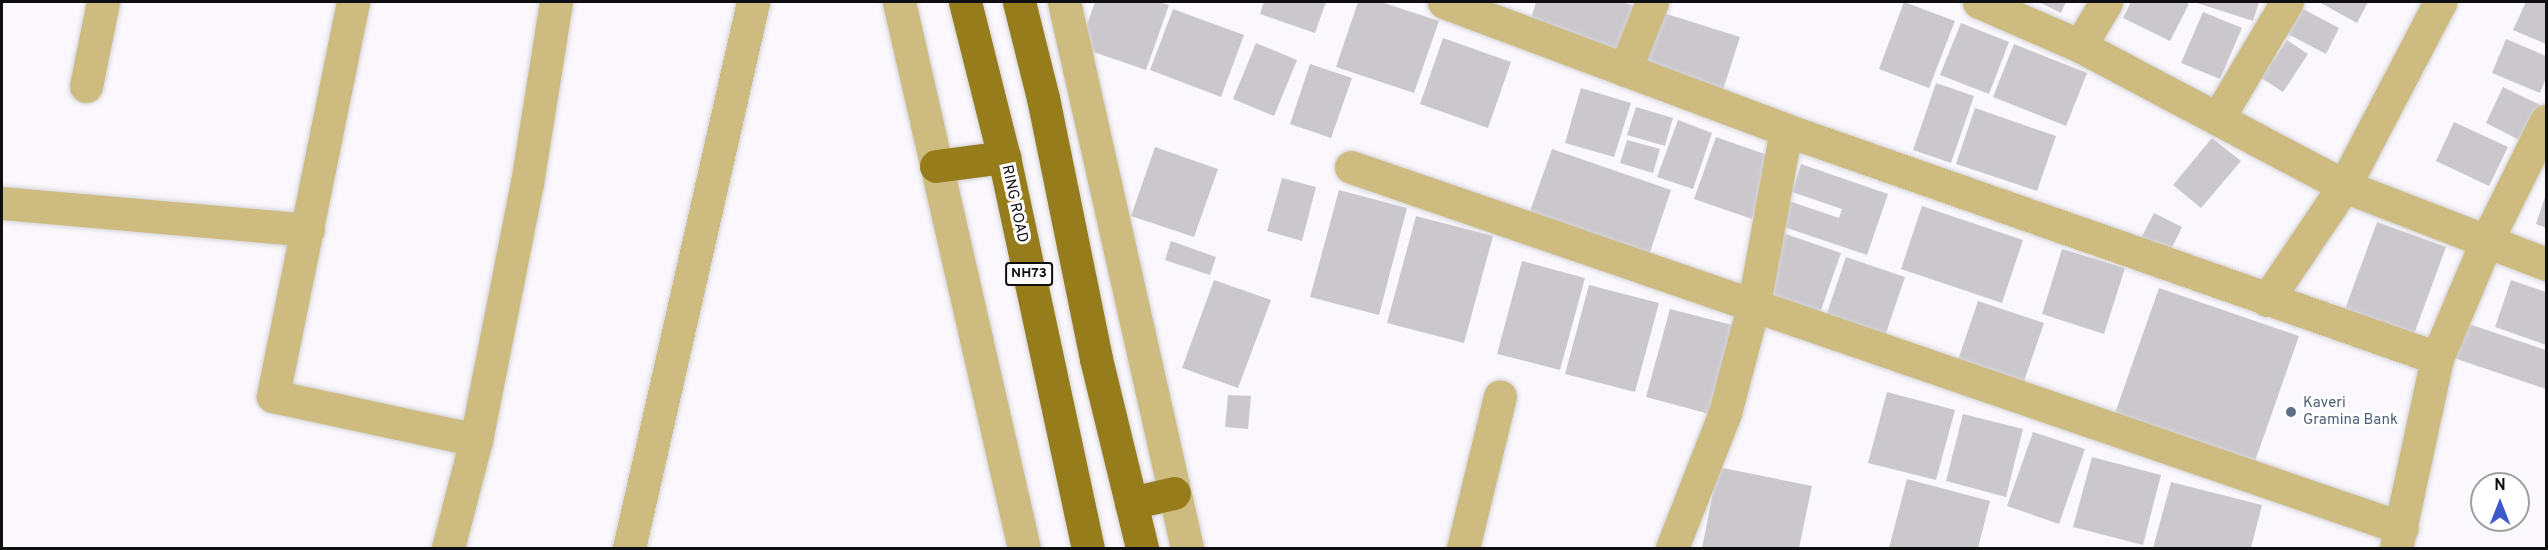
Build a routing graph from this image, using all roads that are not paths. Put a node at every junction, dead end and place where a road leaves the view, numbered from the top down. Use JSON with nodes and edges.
{"nodes":[{"id":1,"x":104,"y":2,"type":"edge"},
{"id":2,"x":353,"y":2,"type":"edge"},
{"id":3,"x":556,"y":2,"type":"edge"},
{"id":4,"x":753,"y":2,"type":"edge"},
{"id":5,"x":899,"y":2,"type":"edge"},
{"id":6,"x":965,"y":2,"type":"edge"},
{"id":7,"x":1019,"y":2,"type":"edge"},
{"id":8,"x":1064,"y":2,"type":"edge"},
{"id":9,"x":1444,"y":2,"type":"edge"},
{"id":10,"x":1652,"y":2,"type":"edge"},
{"id":11,"x":1979,"y":2,"type":"edge"},
{"id":12,"x":2106,"y":2,"type":"edge"},
{"id":13,"x":2288,"y":2,"type":"edge"},
{"id":14,"x":2440,"y":2,"type":"edge"},
{"id":15,"x":2080,"y":46,"type":"junction"},
{"id":16,"x":1625,"y":70,"type":"junction"},
{"id":17,"x":86,"y":86,"type":"dead end"},
{"id":18,"x":2218,"y":118,"type":"junction"},
{"id":19,"x":2547,"y":121,"type":"edge"},
{"id":20,"x":1786,"y":130,"type":"junction"},
{"id":21,"x":1004,"y":157,"type":"junction"},
{"id":22,"x":936,"y":166,"type":"junction"},
{"id":23,"x":1351,"y":167,"type":"dead end"},
{"id":24,"x":2344,"y":186,"type":"junction"},
{"id":25,"x":2,"y":203,"type":"edge"},
{"id":26,"x":308,"y":230,"type":"junction"},
{"id":27,"x":2487,"y":240,"type":"junction"},
{"id":28,"x":2547,"y":264,"type":"edge"},
{"id":29,"x":2266,"y":300,"type":"junction"},
{"id":30,"x":1754,"y":303,"type":"junction"},
{"id":31,"x":2437,"y":358,"type":"junction"},
{"id":32,"x":1500,"y":396,"type":"dead end"},
{"id":33,"x":476,"y":440,"type":"junction"},
{"id":34,"x":1174,"y":493,"type":"junction"},
{"id":35,"x":1131,"y":503,"type":"junction"},
{"id":36,"x":2399,"y":538,"type":"edge"},
{"id":37,"x":448,"y":549,"type":"edge"},
{"id":38,"x":629,"y":549,"type":"edge"},
{"id":39,"x":1024,"y":549,"type":"edge"},
{"id":40,"x":1088,"y":549,"type":"edge"},
{"id":41,"x":1142,"y":549,"type":"edge"},
{"id":42,"x":1187,"y":549,"type":"edge"},
{"id":43,"x":1463,"y":549,"type":"edge"},
{"id":44,"x":1672,"y":549,"type":"edge"}],
"edges":[{"from":1,"to":17,"type":"street"},
{"from":2,"to":26,"type":"street"},
{"from":3,"to":33,"type":"street"},
{"from":4,"to":38,"type":"street"},
{"from":5,"to":22,"type":"street"},
{"from":6,"to":21,"type":"highway","name":"RING ROAD","number":"NH73"},
{"from":7,"to":35,"type":"highway"},
{"from":8,"to":34,"type":"street"},
{"from":9,"to":16,"type":"street"},
{"from":10,"to":16,"type":"street"},
{"from":11,"to":15,"type":"street"},
{"from":12,"to":15,"type":"street"},
{"from":13,"to":18,"type":"street"},
{"from":14,"to":24,"type":"street"},
{"from":15,"to":18,"type":"street"},
{"from":16,"to":20,"type":"street"},
{"from":18,"to":24,"type":"street"},
{"from":19,"to":27,"type":"street"},
{"from":20,"to":29,"type":"street"},
{"from":20,"to":30,"type":"street"},
{"from":21,"to":22,"type":"highway"},
{"from":21,"to":40,"type":"highway","name":"RING ROAD","number":"NH73"},
{"from":22,"to":39,"type":"street"},
{"from":23,"to":30,"type":"street"},
{"from":24,"to":27,"type":"street"},
{"from":24,"to":29,"type":"street"},
{"from":25,"to":26,"type":"street"},
{"from":26,"to":33,"type":"street"},
{"from":27,"to":28,"type":"street"},
{"from":27,"to":31,"type":"street"},
{"from":29,"to":31,"type":"street"},
{"from":30,"to":36,"type":"street"},
{"from":30,"to":44,"type":"street"},
{"from":31,"to":36,"type":"street"},
{"from":32,"to":43,"type":"street"},
{"from":33,"to":37,"type":"street"},
{"from":34,"to":35,"type":"highway"},
{"from":34,"to":42,"type":"street"},
{"from":35,"to":41,"type":"highway"}]}
